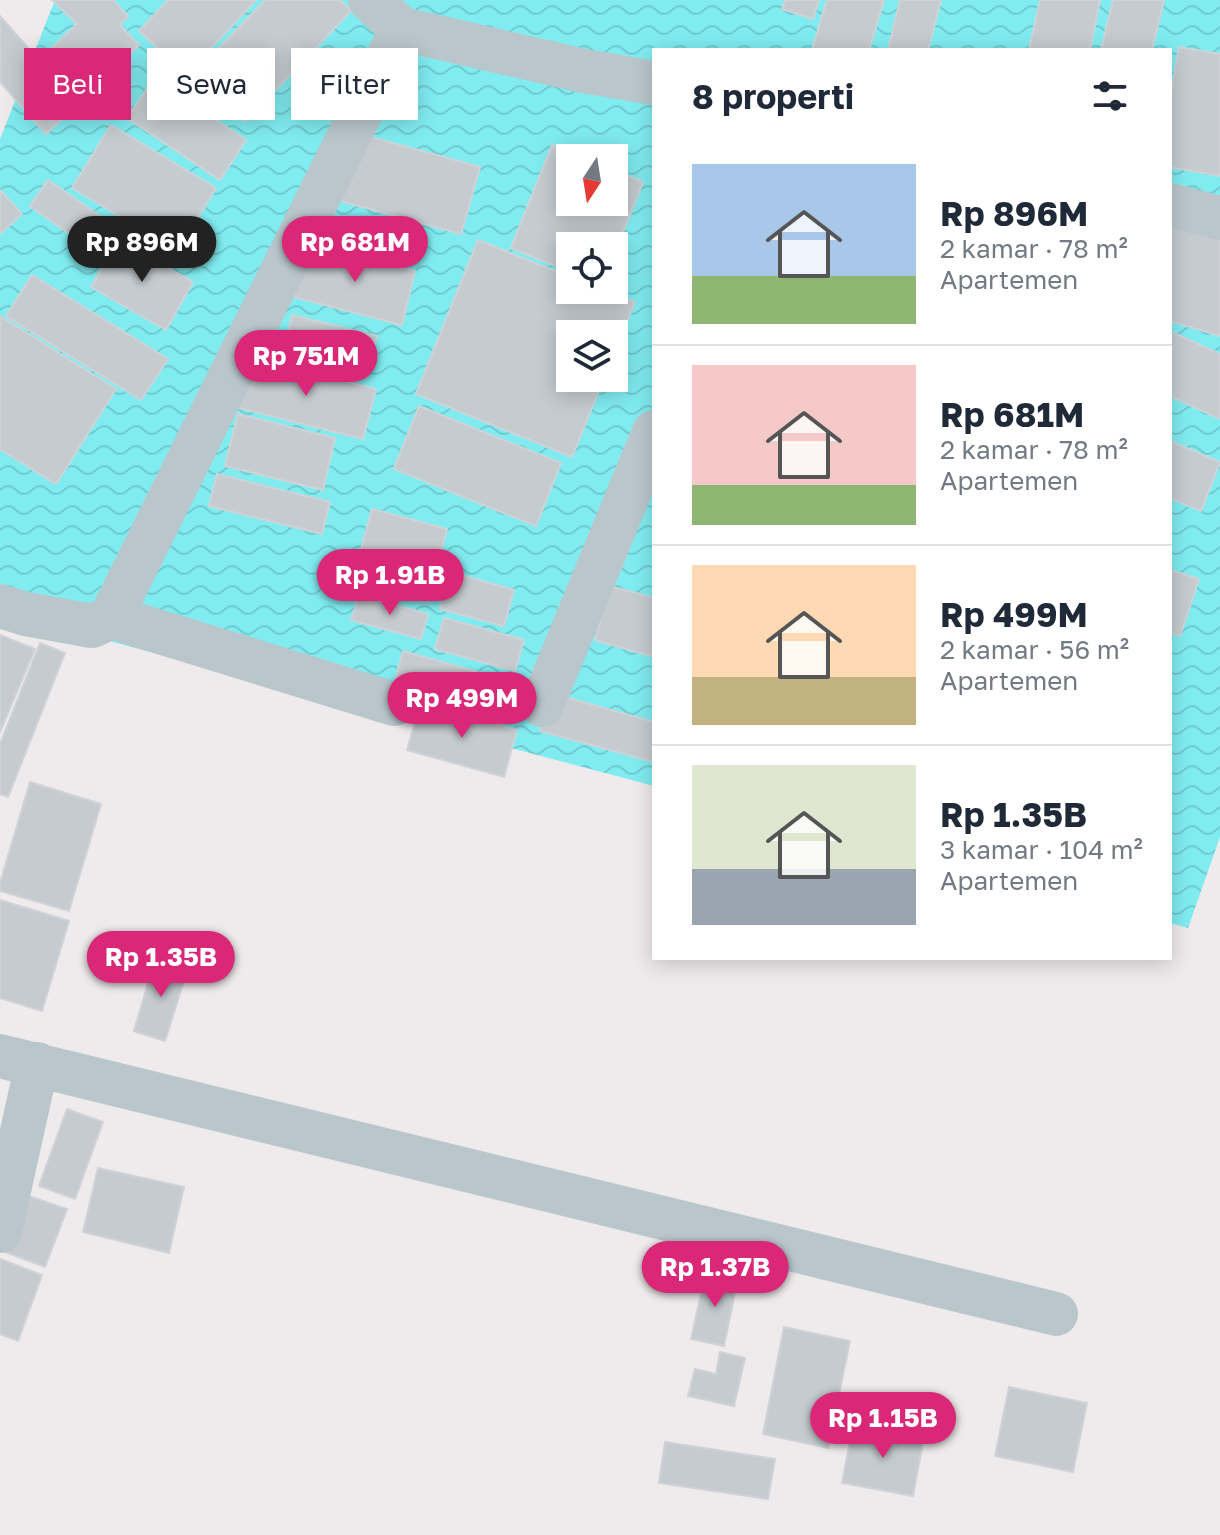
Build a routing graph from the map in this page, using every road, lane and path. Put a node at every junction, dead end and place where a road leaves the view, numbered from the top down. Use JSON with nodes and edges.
{"nodes":[{"id":1,"x":370,"y":0,"type":"edge"},
{"id":2,"x":402,"y":29,"type":"junction"},
{"id":3,"x":652,"y":83,"type":"edge"},
{"id":4,"x":1172,"y":206,"type":"edge"},
{"id":5,"x":1220,"y":218,"type":"edge"},
{"id":6,"x":652,"y":437,"type":"edge"},
{"id":7,"x":0,"y":606,"type":"edge"},
{"id":8,"x":111,"y":617,"type":"junction"},
{"id":9,"x":394,"y":704,"type":"dead end"},
{"id":10,"x":542,"y":705,"type":"dead end"},
{"id":11,"x":18,"y":1060,"type":"edge"},
{"id":12,"x":0,"y":1231,"type":"edge"},
{"id":13,"x":1056,"y":1314,"type":"dead end"}],
"edges":[{"from":1,"to":2,"type":"street"},
{"from":2,"to":3,"type":"street"},
{"from":2,"to":8,"type":"street"},
{"from":4,"to":5,"type":"street"},
{"from":6,"to":10,"type":"street"},
{"from":7,"to":8,"type":"street"},
{"from":8,"to":9,"type":"street"},
{"from":11,"to":12,"type":"street"},
{"from":11,"to":13,"type":"street"}]}
